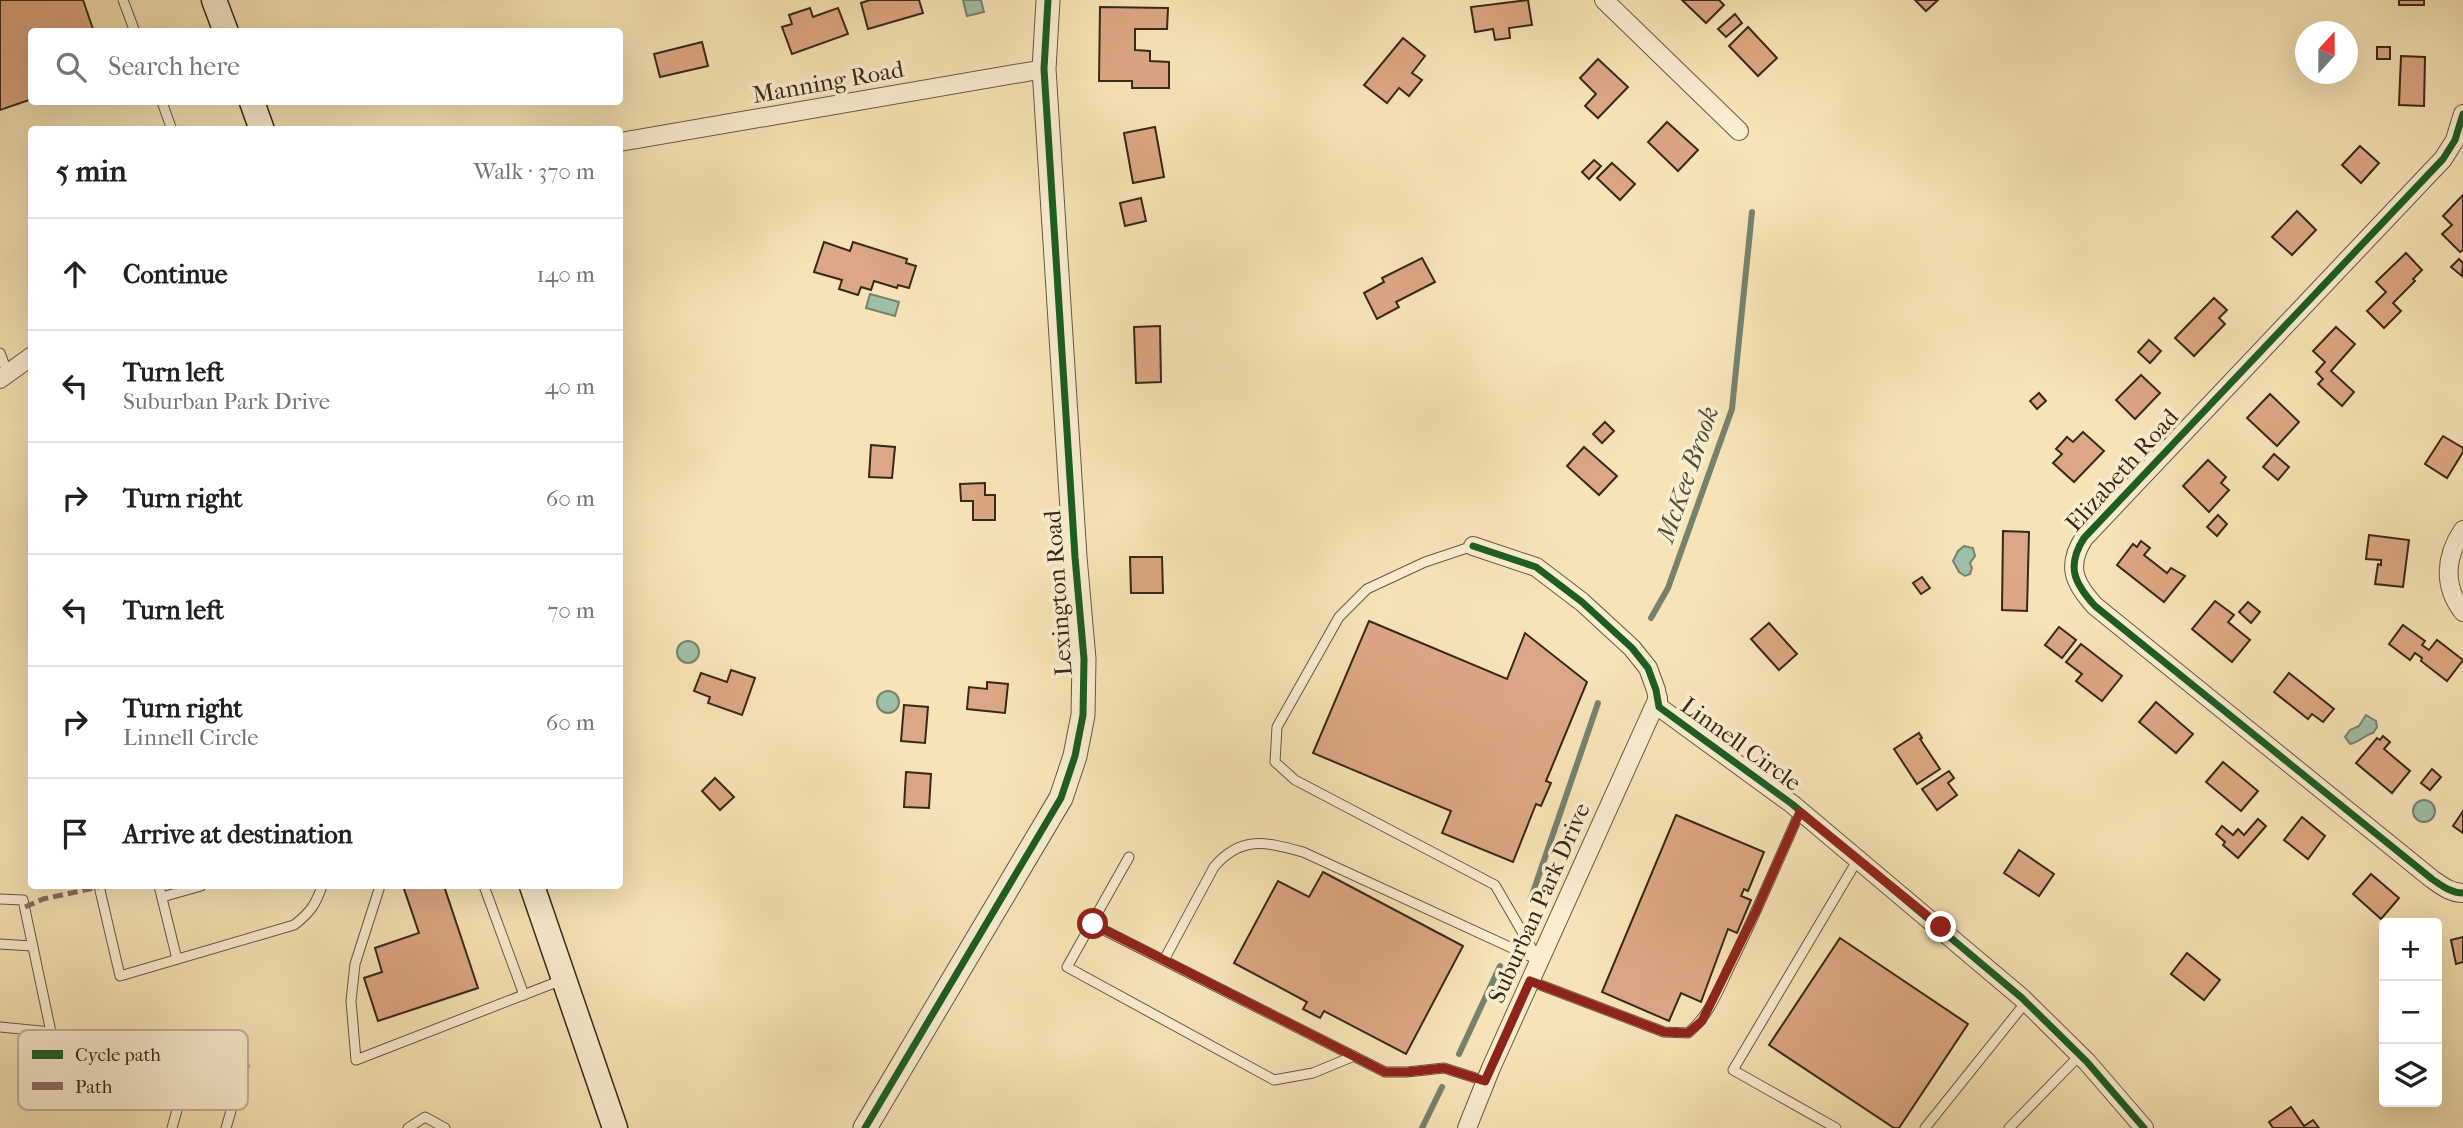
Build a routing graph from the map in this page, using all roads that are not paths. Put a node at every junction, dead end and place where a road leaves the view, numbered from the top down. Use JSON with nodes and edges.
{"nodes":[{"id":1,"x":124,"y":0,"type":"edge"},
{"id":2,"x":214,"y":0,"type":"edge"},
{"id":3,"x":1048,"y":0,"type":"edge"},
{"id":4,"x":1604,"y":0,"type":"edge"},
{"id":5,"x":134,"y":28,"type":"edge"},
{"id":6,"x":224,"y":28,"type":"edge"},
{"id":7,"x":1044,"y":69,"type":"junction"},
{"id":8,"x":163,"y":105,"type":"edge"},
{"id":9,"x":252,"y":105,"type":"edge"},
{"id":10,"x":2463,"y":114,"type":"edge"},
{"id":11,"x":171,"y":126,"type":"edge"},
{"id":12,"x":260,"y":126,"type":"edge"},
{"id":13,"x":1739,"y":131,"type":"dead end"},
{"id":14,"x":623,"y":141,"type":"edge"},
{"id":15,"x":0,"y":353,"type":"edge"},
{"id":16,"x":28,"y":359,"type":"edge"},
{"id":17,"x":4,"y":376,"type":"edge"},
{"id":18,"x":2463,"y":530,"type":"edge"},
{"id":19,"x":1473,"y":546,"type":"joint"},
{"id":20,"x":2463,"y":612,"type":"edge"},
{"id":21,"x":1658,"y":698,"type":"junction"},
{"id":22,"x":1800,"y":812,"type":"junction"},
{"id":23,"x":1129,"y":857,"type":"dead end"},
{"id":24,"x":1858,"y":859,"type":"junction"},
{"id":25,"x":100,"y":889,"type":"edge"},
{"id":26,"x":160,"y":889,"type":"edge"},
{"id":27,"x":191,"y":889,"type":"edge"},
{"id":28,"x":321,"y":889,"type":"edge"},
{"id":29,"x":379,"y":889,"type":"edge"},
{"id":30,"x":485,"y":889,"type":"edge"},
{"id":31,"x":533,"y":889,"type":"edge"},
{"id":32,"x":2463,"y":893,"type":"edge"},
{"id":33,"x":162,"y":898,"type":"junction"},
{"id":34,"x":0,"y":899,"type":"edge"},
{"id":35,"x":1093,"y":924,"type":"junction"},
{"id":36,"x":0,"y":944,"type":"edge"},
{"id":37,"x":32,"y":946,"type":"junction"},
{"id":38,"x":177,"y":959,"type":"junction"},
{"id":39,"x":1164,"y":960,"type":"junction"},
{"id":40,"x":1539,"y":961,"type":"junction"},
{"id":41,"x":564,"y":979,"type":"junction"},
{"id":42,"x":1530,"y":981,"type":"junction"},
{"id":43,"x":524,"y":995,"type":"junction"},
{"id":44,"x":2026,"y":1002,"type":"junction"},
{"id":45,"x":0,"y":1027,"type":"edge"},
{"id":46,"x":31,"y":1030,"type":"edge"},
{"id":47,"x":51,"y":1030,"type":"edge"},
{"id":48,"x":2080,"y":1055,"type":"junction"},
{"id":49,"x":1354,"y":1056,"type":"junction"},
{"id":50,"x":1485,"y":1081,"type":"junction"},
{"id":51,"x":177,"y":1110,"type":"edge"},
{"id":52,"x":231,"y":1110,"type":"edge"},
{"id":53,"x":172,"y":1128,"type":"edge"},
{"id":54,"x":226,"y":1128,"type":"edge"},
{"id":55,"x":408,"y":1128,"type":"edge"},
{"id":56,"x":445,"y":1128,"type":"edge"},
{"id":57,"x":615,"y":1128,"type":"edge"},
{"id":58,"x":865,"y":1128,"type":"edge"},
{"id":59,"x":1467,"y":1128,"type":"edge"},
{"id":60,"x":1836,"y":1128,"type":"edge"},
{"id":61,"x":1925,"y":1128,"type":"edge"},
{"id":62,"x":2009,"y":1128,"type":"edge"},
{"id":63,"x":2144,"y":1128,"type":"edge"}],
"edges":[{"from":1,"to":5,"type":"lane"},
{"from":2,"to":6,"type":"main road"},
{"from":3,"to":7,"type":"street","name":"Lexington Road"},
{"from":4,"to":13,"type":"street"},
{"from":7,"to":14,"type":"street","name":"Manning Road"},
{"from":7,"to":58,"type":"street","name":"Lexington Road"},
{"from":8,"to":11,"type":"lane"},
{"from":9,"to":12,"type":"main road"},
{"from":10,"to":32,"type":"street","name":"Elizabeth Road"},
{"from":15,"to":17,"type":"lane"},
{"from":16,"to":17,"type":"street"},
{"from":18,"to":20,"type":"street"},
{"from":19,"to":21,"type":"street","name":"Linnell Circle"},
{"from":19,"to":40,"type":"lane"},
{"from":21,"to":22,"type":"street","name":"Linnell Circle"},
{"from":21,"to":40,"type":"street","name":"Suburban Park Drive"},
{"from":22,"to":24,"type":"street","name":"Linnell Circle"},
{"from":22,"to":42,"type":"lane"},
{"from":23,"to":35,"type":"lane"},
{"from":24,"to":44,"type":"street","name":"Linnell Circle"},
{"from":24,"to":60,"type":"lane"},
{"from":25,"to":38,"type":"lane"},
{"from":26,"to":33,"type":"lane"},
{"from":27,"to":33,"type":"lane"},
{"from":28,"to":38,"type":"lane"},
{"from":29,"to":43,"type":"lane"},
{"from":30,"to":43,"type":"lane"},
{"from":31,"to":41,"type":"main road"},
{"from":33,"to":38,"type":"lane"},
{"from":34,"to":37,"type":"lane"},
{"from":35,"to":39,"type":"lane"},
{"from":35,"to":49,"type":"lane"},
{"from":36,"to":37,"type":"lane"},
{"from":37,"to":47,"type":"lane"},
{"from":39,"to":40,"type":"lane"},
{"from":39,"to":49,"type":"lane"},
{"from":40,"to":42,"type":"street","name":"Suburban Park Drive"},
{"from":41,"to":43,"type":"lane"},
{"from":41,"to":57,"type":"main road"},
{"from":42,"to":50,"type":"street","name":"Suburban Park Drive"},
{"from":44,"to":48,"type":"street","name":"Linnell Circle"},
{"from":44,"to":61,"type":"lane"},
{"from":45,"to":46,"type":"lane"},
{"from":48,"to":62,"type":"lane"},
{"from":48,"to":63,"type":"street","name":"Linnell Circle"},
{"from":49,"to":50,"type":"lane"},
{"from":50,"to":59,"type":"street","name":"Suburban Park Drive"},
{"from":51,"to":53,"type":"lane"},
{"from":52,"to":54,"type":"lane"},
{"from":55,"to":56,"type":"lane"}]}
